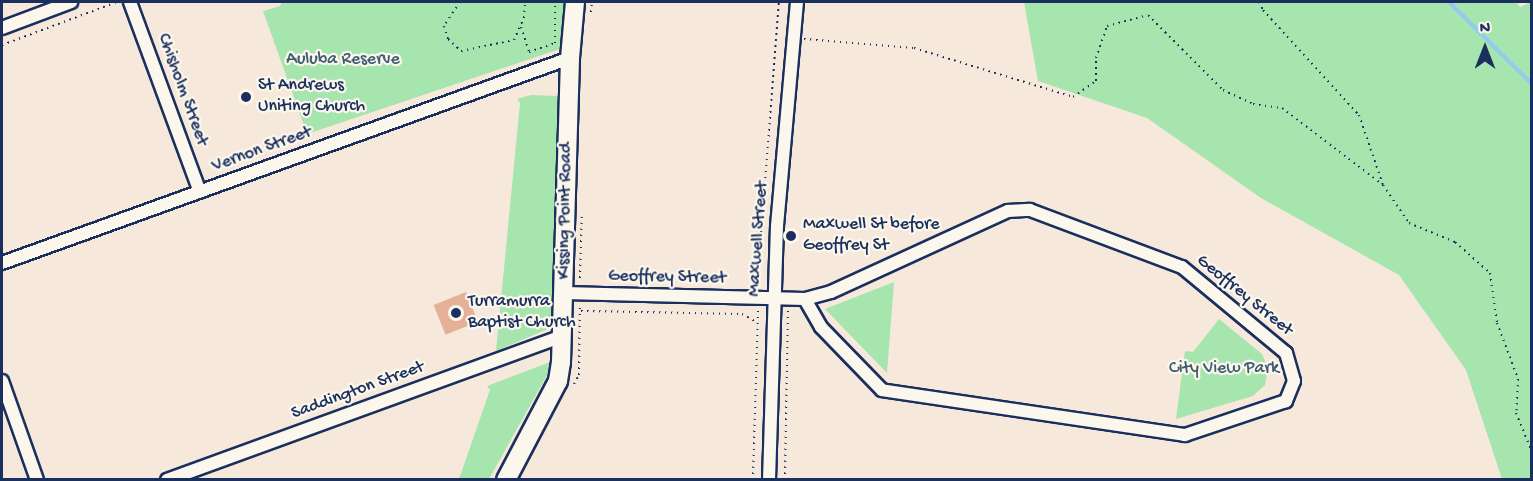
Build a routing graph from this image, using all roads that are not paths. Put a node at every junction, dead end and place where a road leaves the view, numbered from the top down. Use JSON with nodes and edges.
{"nodes":[{"id":1,"x":71,"y":2,"type":"edge"},
{"id":2,"x":130,"y":2,"type":"edge"},
{"id":3,"x":575,"y":2,"type":"edge"},
{"id":4,"x":797,"y":2,"type":"edge"},
{"id":5,"x":2,"y":28,"type":"edge"},
{"id":6,"x":570,"y":58,"type":"junction"},
{"id":7,"x":200,"y":192,"type":"junction"},
{"id":8,"x":2,"y":263,"type":"edge"},
{"id":9,"x":564,"y":293,"type":"junction"},
{"id":10,"x":773,"y":298,"type":"junction"},
{"id":11,"x":806,"y":299,"type":"junction"},
{"id":12,"x":563,"y":336,"type":"junction"},
{"id":13,"x":2,"y":381,"type":"edge"},
{"id":14,"x":37,"y":480,"type":"edge"},
{"id":15,"x":166,"y":480,"type":"edge"},
{"id":16,"x":506,"y":480,"type":"edge"},
{"id":17,"x":769,"y":480,"type":"edge"}],
"edges":[{"from":1,"to":5,"type":"street"},
{"from":2,"to":7,"type":"street","name":"Chisholm Street"},
{"from":3,"to":6,"type":"street","name":"Kissing Point Road"},
{"from":4,"to":10,"type":"street","name":"Maxwell Street"},
{"from":6,"to":7,"type":"street","name":"Vernon Street"},
{"from":6,"to":9,"type":"street","name":"Kissing Point Road"},
{"from":7,"to":8,"type":"street","name":"Vernon Street"},
{"from":9,"to":10,"type":"street","name":"Geoffrey Street"},
{"from":9,"to":12,"type":"street","name":"Kissing Point Road"},
{"from":10,"to":11,"type":"street","name":"Geoffrey Street"},
{"from":10,"to":17,"type":"street","name":"Maxwell Street"},
{"from":11,"to":11,"type":"street","name":"Geoffrey Street"},
{"from":12,"to":15,"type":"street","name":"Saddington Street"},
{"from":12,"to":16,"type":"street","name":"Kissing Point Road"},
{"from":13,"to":14,"type":"street"}]}
